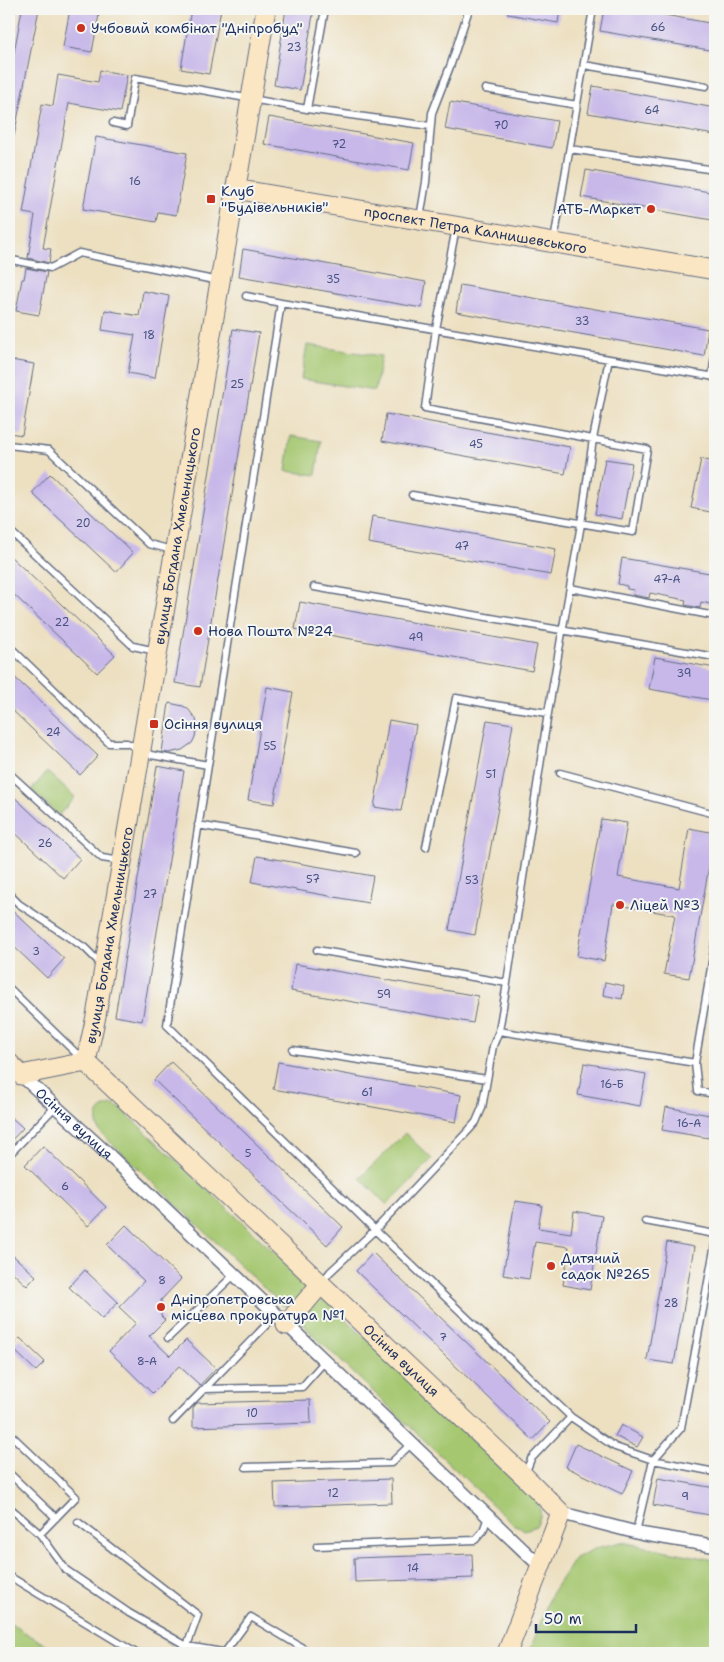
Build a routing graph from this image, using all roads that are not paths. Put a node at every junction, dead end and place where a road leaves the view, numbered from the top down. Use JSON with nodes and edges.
{"nodes":[{"id":1,"x":266,"y":9,"type":"edge"},
{"id":2,"x":325,"y":9,"type":"edge"},
{"id":3,"x":469,"y":9,"type":"edge"},
{"id":4,"x":594,"y":9,"type":"edge"},
{"id":5,"x":584,"y":65,"type":"junction"},
{"id":6,"x":706,"y":86,"type":"dead end"},
{"id":7,"x":484,"y":89,"type":"dead end"},
{"id":8,"x":250,"y":98,"type":"junction"},
{"id":9,"x":578,"y":105,"type":"junction"},
{"id":10,"x":307,"y":109,"type":"junction"},
{"id":11,"x":113,"y":123,"type":"dead end"},
{"id":12,"x":430,"y":126,"type":"junction"},
{"id":13,"x":570,"y":149,"type":"junction"},
{"id":14,"x":715,"y":170,"type":"edge"},
{"id":15,"x":235,"y":188,"type":"junction"},
{"id":16,"x":420,"y":220,"type":"junction"},
{"id":17,"x":456,"y":226,"type":"junction"},
{"id":18,"x":554,"y":243,"type":"junction"},
{"id":19,"x":9,"y":262,"type":"edge"},
{"id":20,"x":715,"y":270,"type":"edge"},
{"id":21,"x":221,"y":281,"type":"junction"},
{"id":22,"x":246,"y":296,"type":"dead end"},
{"id":23,"x":281,"y":302,"type":"junction"},
{"id":24,"x":436,"y":329,"type":"junction"},
{"id":25,"x":715,"y":355,"type":"edge"},
{"id":26,"x":609,"y":359,"type":"junction"},
{"id":27,"x":713,"y":377,"type":"edge"},
{"id":28,"x":593,"y":439,"type":"junction"},
{"id":29,"x":9,"y":445,"type":"edge"},
{"id":30,"x":412,"y":495,"type":"dead end"},
{"id":31,"x":581,"y":524,"type":"junction"},
{"id":32,"x":9,"y":530,"type":"edge"},
{"id":33,"x":176,"y":551,"type":"junction"},
{"id":34,"x":314,"y":587,"type":"dead end"},
{"id":35,"x":570,"y":588,"type":"junction"},
{"id":36,"x":715,"y":616,"type":"edge"},
{"id":37,"x":563,"y":630,"type":"junction"},
{"id":38,"x":9,"y":646,"type":"edge"},
{"id":39,"x":157,"y":651,"type":"junction"},
{"id":40,"x":715,"y":657,"type":"edge"},
{"id":41,"x":548,"y":713,"type":"junction"},
{"id":42,"x":141,"y":749,"type":"junction"},
{"id":43,"x":208,"y":765,"type":"junction"},
{"id":44,"x":9,"y":773,"type":"edge"},
{"id":45,"x":560,"y":773,"type":"dead end"},
{"id":46,"x":715,"y":814,"type":"edge"},
{"id":47,"x":198,"y":825,"type":"junction"},
{"id":48,"x":426,"y":847,"type":"dead end"},
{"id":49,"x":356,"y":853,"type":"dead end"},
{"id":50,"x":122,"y":861,"type":"junction"},
{"id":51,"x":9,"y":894,"type":"edge"},
{"id":52,"x":715,"y":944,"type":"edge"},
{"id":53,"x":317,"y":950,"type":"dead end"},
{"id":54,"x":104,"y":967,"type":"junction"},
{"id":55,"x":507,"y":983,"type":"junction"},
{"id":56,"x":9,"y":988,"type":"edge"},
{"id":57,"x":498,"y":1031,"type":"junction"},
{"id":58,"x":293,"y":1050,"type":"dead end"},
{"id":59,"x":86,"y":1062,"type":"junction"},
{"id":60,"x":695,"y":1063,"type":"junction"},
{"id":61,"x":15,"y":1069,"type":"edge"},
{"id":62,"x":487,"y":1079,"type":"junction"},
{"id":63,"x":715,"y":1094,"type":"edge"},
{"id":64,"x":55,"y":1107,"type":"junction"},
{"id":65,"x":9,"y":1155,"type":"edge"},
{"id":66,"x":645,"y":1221,"type":"dead end"},
{"id":67,"x":375,"y":1230,"type":"junction"},
{"id":68,"x":715,"y":1234,"type":"edge"},
{"id":69,"x":715,"y":1244,"type":"edge"},
{"id":70,"x":234,"y":1275,"type":"junction"},
{"id":71,"x":320,"y":1285,"type":"junction"},
{"id":72,"x":281,"y":1320,"type":"junction"},
{"id":73,"x":168,"y":1338,"type":"dead end"},
{"id":74,"x":325,"y":1361,"type":"junction"},
{"id":75,"x":204,"y":1389,"type":"junction"},
{"id":76,"x":571,"y":1417,"type":"junction"},
{"id":77,"x":173,"y":1421,"type":"dead end"},
{"id":78,"x":9,"y":1432,"type":"edge"},
{"id":79,"x":412,"y":1444,"type":"junction"},
{"id":80,"x":653,"y":1460,"type":"junction"},
{"id":81,"x":246,"y":1467,"type":"dead end"},
{"id":82,"x":715,"y":1472,"type":"edge"},
{"id":83,"x":9,"y":1473,"type":"edge"},
{"id":84,"x":524,"y":1476,"type":"junction"},
{"id":85,"x":9,"y":1507,"type":"edge"},
{"id":86,"x":561,"y":1513,"type":"junction"},
{"id":87,"x":488,"y":1516,"type":"junction"},
{"id":88,"x":56,"y":1518,"type":"junction"},
{"id":89,"x":78,"y":1522,"type":"dead end"},
{"id":90,"x":636,"y":1532,"type":"junction"},
{"id":91,"x":40,"y":1534,"type":"junction"},
{"id":92,"x":317,"y":1546,"type":"dead end"},
{"id":93,"x":715,"y":1546,"type":"edge"},
{"id":94,"x":540,"y":1566,"type":"junction"},
{"id":95,"x":9,"y":1576,"type":"edge"},
{"id":96,"x":187,"y":1646,"type":"junction"},
{"id":97,"x":227,"y":1652,"type":"edge"},
{"id":98,"x":136,"y":1653,"type":"edge"},
{"id":99,"x":311,"y":1653,"type":"edge"},
{"id":100,"x":507,"y":1653,"type":"edge"}],
"edges":[{"from":1,"to":8,"type":"street","name":"вулиця Богдана Хмельницького"},
{"from":2,"to":10,"type":"lane"},
{"from":3,"to":12,"type":"lane"},
{"from":4,"to":5,"type":"lane"},
{"from":5,"to":6,"type":"lane"},
{"from":5,"to":9,"type":"lane"},
{"from":7,"to":9,"type":"lane"},
{"from":8,"to":10,"type":"lane"},
{"from":8,"to":11,"type":"lane"},
{"from":8,"to":15,"type":"street","name":"вулиця Богдана Хмельницького"},
{"from":9,"to":13,"type":"lane"},
{"from":10,"to":12,"type":"lane"},
{"from":12,"to":16,"type":"lane"},
{"from":13,"to":14,"type":"lane"},
{"from":13,"to":18,"type":"lane"},
{"from":15,"to":16,"type":"street","name":"проспект Петра Калнишевського"},
{"from":15,"to":21,"type":"street","name":"вулиця Богдана Хмельницького"},
{"from":16,"to":17,"type":"street","name":"проспект Петра Калнишевського"},
{"from":17,"to":18,"type":"street","name":"проспект Петра Калнишевського"},
{"from":17,"to":24,"type":"lane"},
{"from":18,"to":20,"type":"street","name":"проспект Петра Калнишевського"},
{"from":19,"to":21,"type":"lane"},
{"from":21,"to":33,"type":"street","name":"вулиця Богдана Хмельницького"},
{"from":22,"to":23,"type":"lane"},
{"from":23,"to":24,"type":"lane"},
{"from":23,"to":43,"type":"lane"},
{"from":24,"to":26,"type":"lane"},
{"from":24,"to":28,"type":"lane"},
{"from":25,"to":27,"type":"lane"},
{"from":26,"to":27,"type":"lane"},
{"from":26,"to":28,"type":"lane"},
{"from":28,"to":31,"type":"lane"},
{"from":28,"to":31,"type":"lane"},
{"from":29,"to":33,"type":"lane"},
{"from":30,"to":31,"type":"lane"},
{"from":31,"to":35,"type":"lane"},
{"from":32,"to":39,"type":"lane"},
{"from":33,"to":39,"type":"street","name":"вулиця Богдана Хмельницького"},
{"from":34,"to":37,"type":"lane"},
{"from":35,"to":36,"type":"lane"},
{"from":35,"to":37,"type":"lane"},
{"from":37,"to":40,"type":"lane"},
{"from":37,"to":41,"type":"lane"},
{"from":38,"to":42,"type":"lane"},
{"from":39,"to":42,"type":"street","name":"вулиця Богдана Хмельницького"},
{"from":41,"to":48,"type":"lane"},
{"from":41,"to":55,"type":"lane"},
{"from":42,"to":43,"type":"lane"},
{"from":42,"to":50,"type":"street","name":"вулиця Богдана Хмельницького"},
{"from":43,"to":47,"type":"lane"},
{"from":44,"to":50,"type":"lane"},
{"from":45,"to":46,"type":"lane"},
{"from":47,"to":49,"type":"lane"},
{"from":47,"to":67,"type":"lane"},
{"from":50,"to":54,"type":"street","name":"вулиця Богдана Хмельницького"},
{"from":51,"to":54,"type":"lane"},
{"from":52,"to":60,"type":"lane"},
{"from":53,"to":55,"type":"lane"},
{"from":54,"to":59,"type":"street","name":"вулиця Богдана Хмельницького"},
{"from":55,"to":57,"type":"lane"},
{"from":56,"to":59,"type":"lane"},
{"from":57,"to":60,"type":"lane"},
{"from":57,"to":62,"type":"lane"},
{"from":58,"to":62,"type":"lane"},
{"from":59,"to":61,"type":"street","name":"Осіння вулиця"},
{"from":59,"to":71,"type":"street","name":"Осіння вулиця"},
{"from":60,"to":63,"type":"lane"},
{"from":61,"to":64,"type":"street","name":"Осіння вулиця"},
{"from":62,"to":67,"type":"lane"},
{"from":64,"to":65,"type":"lane"},
{"from":64,"to":70,"type":"street","name":"Осіння вулиця"},
{"from":66,"to":68,"type":"lane"},
{"from":67,"to":71,"type":"lane"},
{"from":67,"to":76,"type":"lane"},
{"from":69,"to":80,"type":"lane"},
{"from":70,"to":72,"type":"street","name":"Осіння вулиця"},
{"from":70,"to":73,"type":"lane"},
{"from":71,"to":72,"type":"street"},
{"from":71,"to":84,"type":"street","name":"Осіння вулиця"},
{"from":72,"to":74,"type":"street","name":"Осіння вулиця"},
{"from":72,"to":75,"type":"lane"},
{"from":74,"to":75,"type":"lane"},
{"from":74,"to":79,"type":"street","name":"Осіння вулиця"},
{"from":75,"to":77,"type":"lane"},
{"from":76,"to":80,"type":"lane"},
{"from":76,"to":84,"type":"lane"},
{"from":78,"to":88,"type":"lane"},
{"from":79,"to":81,"type":"lane"},
{"from":79,"to":87,"type":"street","name":"Осіння вулиця"},
{"from":80,"to":82,"type":"lane"},
{"from":80,"to":90,"type":"lane"},
{"from":83,"to":88,"type":"lane"},
{"from":84,"to":86,"type":"street","name":"Осіння вулиця"},
{"from":85,"to":91,"type":"lane"},
{"from":86,"to":90,"type":"street"},
{"from":86,"to":94,"type":"street"},
{"from":87,"to":92,"type":"lane"},
{"from":87,"to":94,"type":"street","name":"Осіння вулиця"},
{"from":88,"to":91,"type":"lane"},
{"from":89,"to":96,"type":"lane"},
{"from":90,"to":93,"type":"street"},
{"from":91,"to":96,"type":"lane"},
{"from":94,"to":100,"type":"street"},
{"from":95,"to":98,"type":"lane"},
{"from":96,"to":97,"type":"lane"},
{"from":97,"to":99,"type":"lane"}]}
